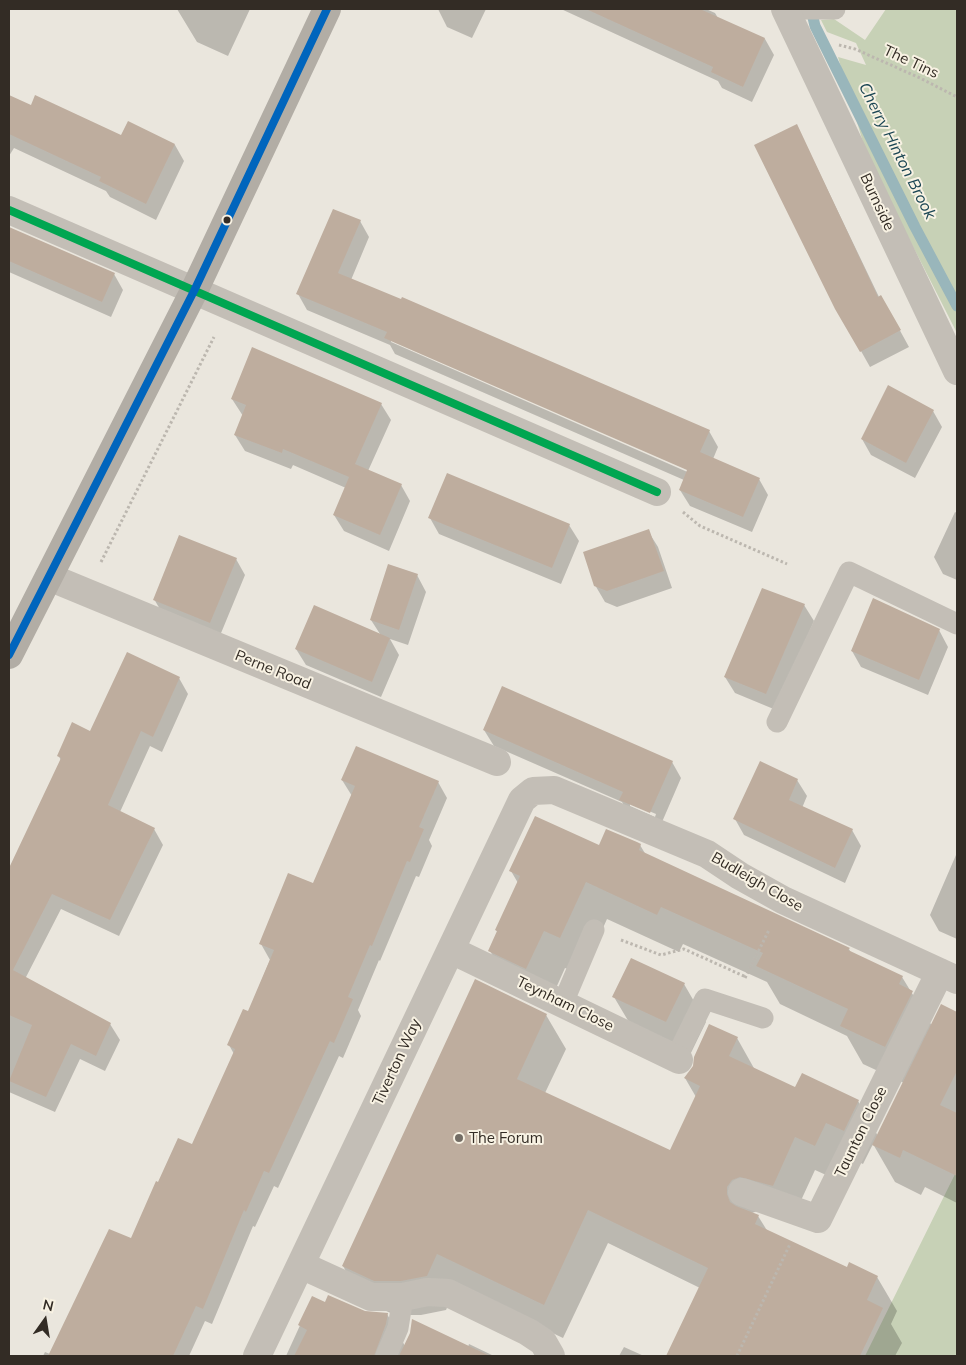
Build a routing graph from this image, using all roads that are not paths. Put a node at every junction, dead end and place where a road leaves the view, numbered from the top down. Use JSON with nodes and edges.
{"nodes":[{"id":1,"x":327,"y":9,"type":"edge"},
{"id":2,"x":832,"y":9,"type":"edge"},
{"id":3,"x":796,"y":15,"type":"edge"},
{"id":4,"x":9,"y":210,"type":"edge"},
{"id":5,"x":194,"y":291,"type":"junction"},
{"id":6,"x":957,"y":371,"type":"edge"},
{"id":7,"x":657,"y":492,"type":"road end"},
{"id":8,"x":49,"y":578,"type":"junction"},
{"id":9,"x":957,"y":624,"type":"edge"},
{"id":10,"x":9,"y":655,"type":"edge"},
{"id":11,"x":777,"y":722,"type":"dead end"},
{"id":12,"x":497,"y":762,"type":"dead end"},
{"id":13,"x":554,"y":790,"type":"joint"},
{"id":14,"x":594,"y":930,"type":"road end"},
{"id":15,"x":451,"y":950,"type":"junction"},
{"id":16,"x":949,"y":976,"type":"edge"},
{"id":17,"x":563,"y":1004,"type":"junction"},
{"id":18,"x":763,"y":1018,"type":"dead end"},
{"id":19,"x":678,"y":1058,"type":"joint"},
{"id":20,"x":742,"y":1192,"type":"dead end"},
{"id":21,"x":301,"y":1265,"type":"junction"},
{"id":22,"x":402,"y":1297,"type":"junction"},
{"id":23,"x":257,"y":1356,"type":"edge"},
{"id":24,"x":386,"y":1356,"type":"edge"},
{"id":25,"x":551,"y":1356,"type":"edge"}],
"edges":[{"from":1,"to":5,"type":"main road"},
{"from":2,"to":3,"type":"lane"},
{"from":3,"to":6,"type":"street","name":"Burnside"},
{"from":4,"to":5,"type":"street"},
{"from":5,"to":7,"type":"street"},
{"from":5,"to":8,"type":"main road"},
{"from":8,"to":10,"type":"main road"},
{"from":8,"to":12,"type":"street","name":"Perne Road"},
{"from":9,"to":11,"type":"lane"},
{"from":13,"to":15,"type":"street","name":"Tiverton Way"},
{"from":13,"to":16,"type":"street","name":"Budleigh Close"},
{"from":14,"to":17,"type":"lane"},
{"from":15,"to":17,"type":"street","name":"Teynham Close"},
{"from":15,"to":21,"type":"street","name":"Tiverton Way"},
{"from":16,"to":20,"type":"street","name":"Taunton Close"},
{"from":17,"to":19,"type":"street","name":"Teynham Close"},
{"from":18,"to":19,"type":"lane"},
{"from":21,"to":22,"type":"street"},
{"from":21,"to":23,"type":"street","name":"Tiverton Way"},
{"from":22,"to":24,"type":"lane"},
{"from":22,"to":25,"type":"street"}]}
